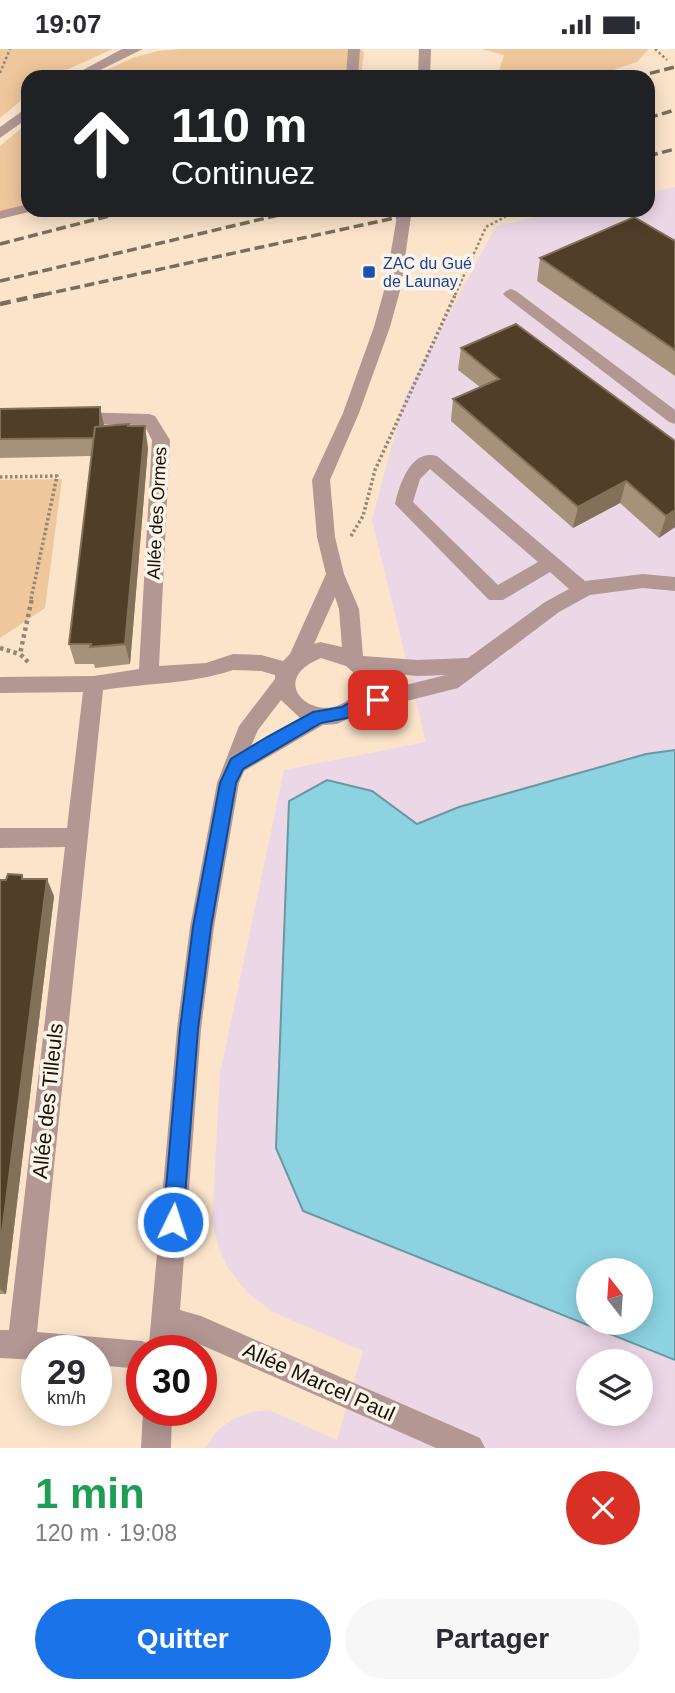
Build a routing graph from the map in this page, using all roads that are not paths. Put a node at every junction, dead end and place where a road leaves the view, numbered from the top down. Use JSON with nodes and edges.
{"nodes":[{"id":1,"x":137,"y":49,"type":"edge"},
{"id":2,"x":354,"y":49,"type":"edge"},
{"id":3,"x":425,"y":49,"type":"edge"},
{"id":4,"x":89,"y":70,"type":"edge"},
{"id":5,"x":350,"y":70,"type":"edge"},
{"id":6,"x":424,"y":70,"type":"edge"},
{"id":7,"x":21,"y":116,"type":"edge"},
{"id":8,"x":0,"y":134,"type":"edge"},
{"id":9,"x":21,"y":210,"type":"edge"},
{"id":10,"x":0,"y":215,"type":"edge"},
{"id":11,"x":404,"y":217,"type":"edge"},
{"id":12,"x":511,"y":294,"type":"dead end"},
{"id":13,"x":53,"y":418,"type":"edge"},
{"id":14,"x":675,"y":418,"type":"edge"},
{"id":15,"x":551,"y":563,"type":"junction"},
{"id":16,"x":335,"y":574,"type":"junction"},
{"id":17,"x":675,"y":584,"type":"edge"},
{"id":18,"x":583,"y":590,"type":"junction"},
{"id":19,"x":357,"y":661,"type":"junction"},
{"id":20,"x":472,"y":666,"type":"junction"},
{"id":21,"x":289,"y":671,"type":"junction"},
{"id":22,"x":149,"y":675,"type":"junction"},
{"id":23,"x":94,"y":684,"type":"junction"},
{"id":24,"x":0,"y":685,"type":"edge"},
{"id":25,"x":358,"y":705,"type":"junction"},
{"id":26,"x":319,"y":717,"type":"junction"},
{"id":27,"x":237,"y":764,"type":"junction"},
{"id":28,"x":76,"y":837,"type":"junction"},
{"id":29,"x":0,"y":838,"type":"edge"},
{"id":30,"x":165,"y":1322,"type":"junction"},
{"id":31,"x":164,"y":1335,"type":"edge"},
{"id":32,"x":10,"y":1344,"type":"edge"},
{"id":33,"x":126,"y":1354,"type":"edge"},
{"id":34,"x":157,"y":1426,"type":"edge"},
{"id":35,"x":156,"y":1448,"type":"edge"},
{"id":36,"x":470,"y":1448,"type":"edge"}],
"edges":[{"from":1,"to":4,"type":"street"},
{"from":2,"to":5,"type":"street"},
{"from":3,"to":6,"type":"street"},
{"from":7,"to":8,"type":"street"},
{"from":9,"to":10,"type":"street"},
{"from":11,"to":16,"type":"street"},
{"from":12,"to":14,"type":"street"},
{"from":13,"to":22,"type":"street","name":"Allée des Ormes"},
{"from":15,"to":15,"type":"street"},
{"from":15,"to":18,"type":"street"},
{"from":16,"to":19,"type":"street"},
{"from":16,"to":21,"type":"street"},
{"from":17,"to":18,"type":"street"},
{"from":18,"to":20,"type":"street"},
{"from":19,"to":20,"type":"street"},
{"from":19,"to":21,"type":"street"},
{"from":19,"to":25,"type":"street"},
{"from":20,"to":25,"type":"street"},
{"from":21,"to":22,"type":"street"},
{"from":21,"to":26,"type":"street"},
{"from":21,"to":27,"type":"street"},
{"from":22,"to":23,"type":"street"},
{"from":23,"to":24,"type":"street"},
{"from":23,"to":28,"type":"street","name":"Allée des Tilleuls"},
{"from":25,"to":26,"type":"street"},
{"from":26,"to":27,"type":"street"},
{"from":27,"to":30,"type":"street"},
{"from":28,"to":29,"type":"street"},
{"from":28,"to":32,"type":"street","name":"Allée des Tilleuls"},
{"from":30,"to":31,"type":"street"},
{"from":30,"to":36,"type":"street","name":"Allée Marcel Paul"},
{"from":32,"to":33,"type":"street"},
{"from":34,"to":35,"type":"street"}]}
